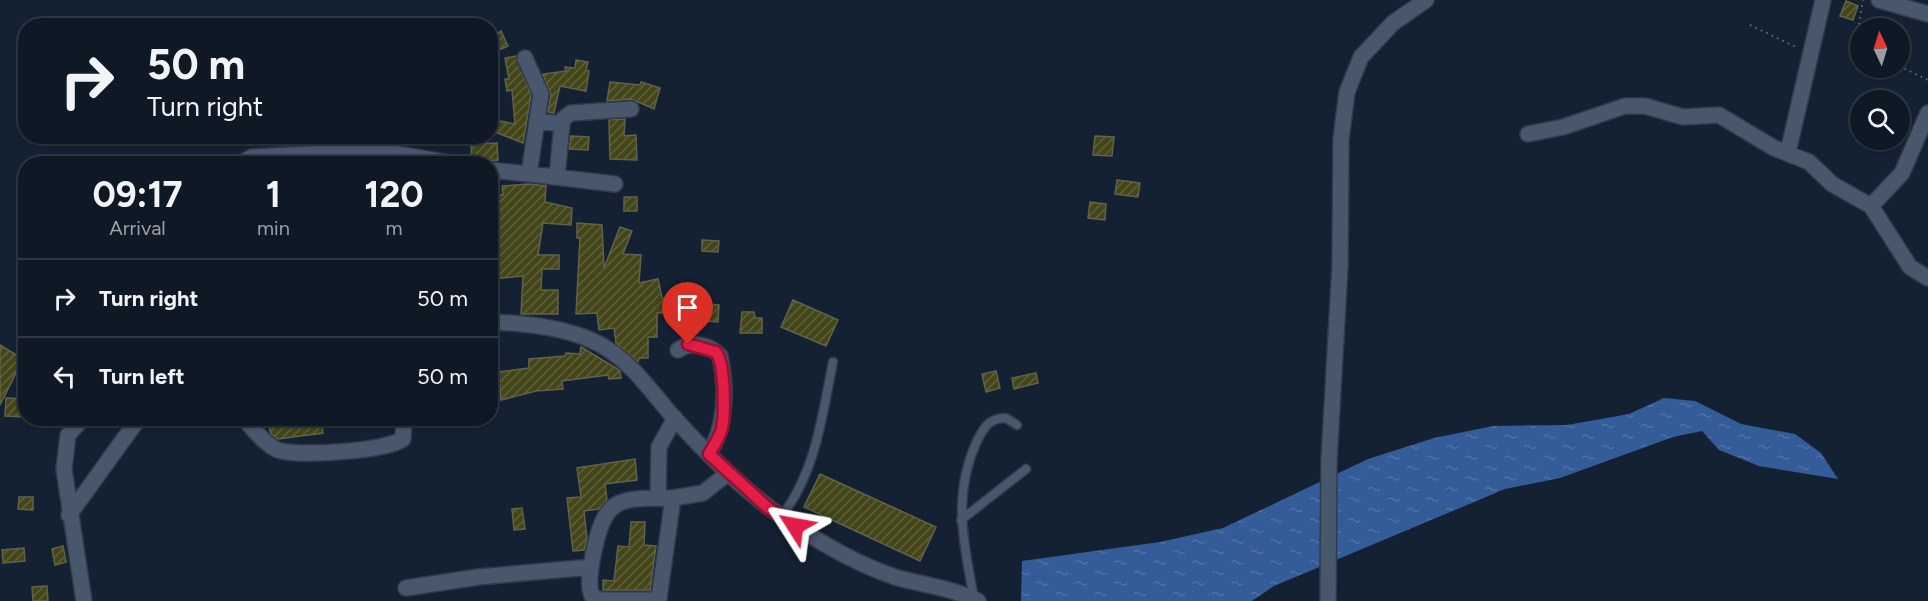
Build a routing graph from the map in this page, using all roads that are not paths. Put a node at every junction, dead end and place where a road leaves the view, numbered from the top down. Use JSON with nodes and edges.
{"nodes":[{"id":1,"x":1426,"y":0,"type":"edge"},
{"id":2,"x":1823,"y":0,"type":"edge"},
{"id":3,"x":1879,"y":0,"type":"edge"},
{"id":4,"x":1928,"y":14,"type":"edge"},
{"id":5,"x":525,"y":58,"type":"dead end"},
{"id":6,"x":631,"y":109,"type":"dead end"},
{"id":7,"x":1928,"y":113,"type":"edge"},
{"id":8,"x":539,"y":121,"type":"junction"},
{"id":9,"x":562,"y":124,"type":"junction"},
{"id":10,"x":1528,"y":134,"type":"dead end"},
{"id":11,"x":533,"y":144,"type":"junction"},
{"id":12,"x":560,"y":147,"type":"junction"},
{"id":13,"x":1788,"y":152,"type":"junction"},
{"id":14,"x":261,"y":156,"type":"edge"},
{"id":15,"x":344,"y":156,"type":"edge"},
{"id":16,"x":498,"y":171,"type":"edge"},
{"id":17,"x":529,"y":174,"type":"junction"},
{"id":18,"x":557,"y":177,"type":"junction"},
{"id":19,"x":615,"y":184,"type":"dead end"},
{"id":20,"x":1871,"y":206,"type":"junction"},
{"id":21,"x":1928,"y":278,"type":"edge"},
{"id":22,"x":498,"y":322,"type":"edge"},
{"id":23,"x":678,"y":350,"type":"dead end"},
{"id":24,"x":833,"y":362,"type":"dead end"},
{"id":25,"x":675,"y":418,"type":"junction"},
{"id":26,"x":1017,"y":425,"type":"dead end"},
{"id":27,"x":76,"y":426,"type":"edge"},
{"id":28,"x":134,"y":426,"type":"edge"},
{"id":29,"x":251,"y":426,"type":"edge"},
{"id":30,"x":404,"y":426,"type":"edge"},
{"id":31,"x":709,"y":454,"type":"junction"},
{"id":32,"x":1026,"y":470,"type":"dead end"},
{"id":33,"x":728,"y":472,"type":"junction"},
{"id":34,"x":666,"y":498,"type":"junction"},
{"id":35,"x":69,"y":514,"type":"junction"},
{"id":36,"x":782,"y":517,"type":"junction"},
{"id":37,"x":961,"y":520,"type":"junction"},
{"id":38,"x":591,"y":567,"type":"junction"},
{"id":39,"x":406,"y":588,"type":"dead end"},
{"id":40,"x":976,"y":600,"type":"edge"},
{"id":41,"x":84,"y":601,"type":"edge"},
{"id":42,"x":1328,"y":601,"type":"edge"}],
"edges":[{"from":1,"to":42,"type":"street"},
{"from":2,"to":13,"type":"street"},
{"from":3,"to":4,"type":"street"},
{"from":5,"to":8,"type":"street"},
{"from":6,"to":9,"type":"street"},
{"from":7,"to":20,"type":"street"},
{"from":8,"to":9,"type":"street"},
{"from":8,"to":11,"type":"street"},
{"from":9,"to":12,"type":"street"},
{"from":10,"to":13,"type":"street"},
{"from":11,"to":12,"type":"street"},
{"from":11,"to":17,"type":"street"},
{"from":12,"to":18,"type":"street"},
{"from":13,"to":20,"type":"street"},
{"from":14,"to":15,"type":"street"},
{"from":16,"to":17,"type":"street"},
{"from":17,"to":18,"type":"street"},
{"from":18,"to":19,"type":"street"},
{"from":20,"to":21,"type":"street"},
{"from":22,"to":25,"type":"street"},
{"from":23,"to":31,"type":"street"},
{"from":24,"to":36,"type":"lane"},
{"from":25,"to":31,"type":"street"},
{"from":25,"to":34,"type":"street"},
{"from":26,"to":37,"type":"lane"},
{"from":27,"to":35,"type":"street"},
{"from":28,"to":35,"type":"street"},
{"from":29,"to":30,"type":"street"},
{"from":31,"to":33,"type":"street"},
{"from":32,"to":37,"type":"lane"},
{"from":33,"to":34,"type":"street"},
{"from":33,"to":36,"type":"street"},
{"from":34,"to":38,"type":"street"},
{"from":34,"to":38,"type":"street"},
{"from":35,"to":41,"type":"street"},
{"from":36,"to":40,"type":"street"},
{"from":37,"to":40,"type":"lane"},
{"from":38,"to":39,"type":"street"}]}
